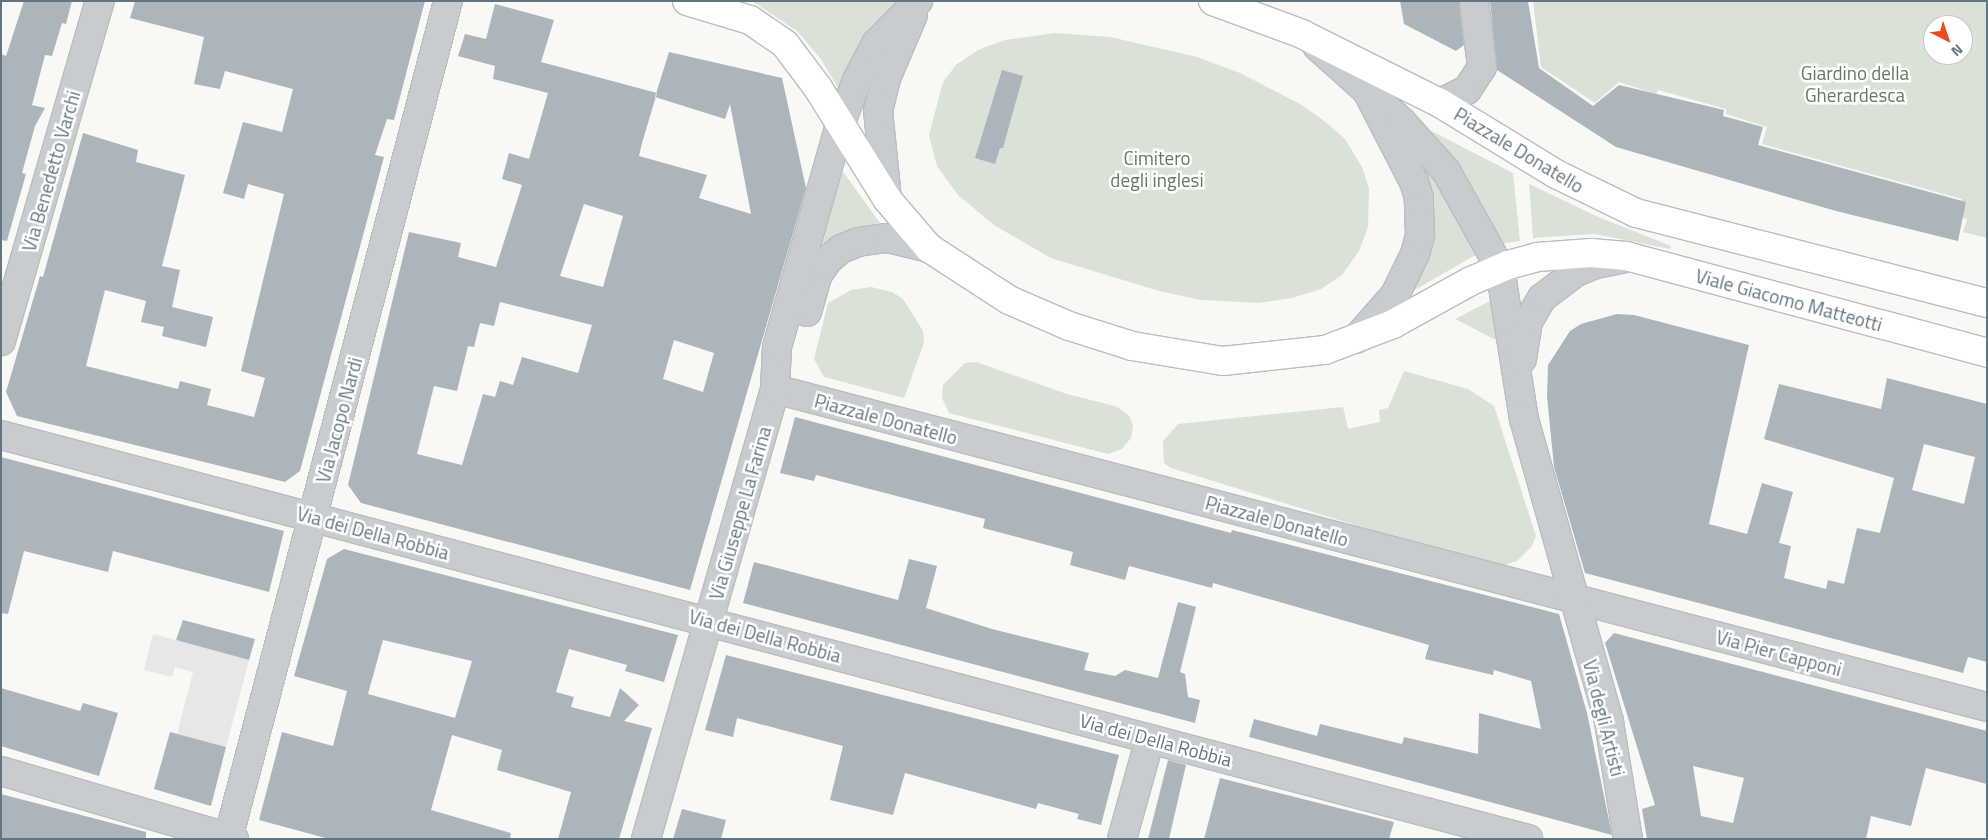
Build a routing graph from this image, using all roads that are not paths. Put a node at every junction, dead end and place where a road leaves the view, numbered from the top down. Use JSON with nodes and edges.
{"nodes":[{"id":1,"x":100,"y":1,"type":"edge"},
{"id":2,"x":448,"y":1,"type":"edge"},
{"id":3,"x":687,"y":1,"type":"edge"},
{"id":4,"x":920,"y":1,"type":"edge"},
{"id":5,"x":1213,"y":1,"type":"edge"},
{"id":6,"x":1474,"y":1,"type":"edge"},
{"id":7,"x":1302,"y":34,"type":"junction"},
{"id":8,"x":1366,"y":89,"type":"junction"},
{"id":9,"x":1440,"y":103,"type":"junction"},
{"id":10,"x":840,"y":125,"type":"junction"},
{"id":11,"x":888,"y":199,"type":"junction"},
{"id":12,"x":929,"y":248,"type":"junction"},
{"id":13,"x":1591,"y":253,"type":"joint"},
{"id":14,"x":1636,"y":258,"type":"junction"},
{"id":15,"x":1500,"y":268,"type":"junction"},
{"id":16,"x":1987,"y":303,"type":"edge"},
{"id":17,"x":1356,"y":340,"type":"junction"},
{"id":18,"x":1,"y":341,"type":"edge"},
{"id":19,"x":1987,"y":353,"type":"edge"},
{"id":20,"x":775,"y":389,"type":"junction"},
{"id":21,"x":1519,"y":391,"type":"junction"},
{"id":22,"x":1,"y":435,"type":"edge"},
{"id":23,"x":314,"y":518,"type":"junction"},
{"id":24,"x":1572,"y":599,"type":"junction"},
{"id":25,"x":710,"y":621,"type":"junction"},
{"id":26,"x":1987,"y":707,"type":"edge"},
{"id":27,"x":1150,"y":739,"type":"junction"},
{"id":28,"x":1,"y":771,"type":"edge"},
{"id":29,"x":230,"y":838,"type":"edge"},
{"id":30,"x":646,"y":839,"type":"edge"},
{"id":31,"x":1122,"y":839,"type":"edge"},
{"id":32,"x":1528,"y":839,"type":"edge"},
{"id":33,"x":1628,"y":839,"type":"edge"}],
"edges":[{"from":1,"to":18,"type":"street","name":"Via Benedetto Varchi"},
{"from":2,"to":23,"type":"street","name":"Via Jacopo Nardi"},
{"from":3,"to":10,"type":"main road","name":"Piazzale Donatello"},
{"from":4,"to":10,"type":"street"},
{"from":4,"to":11,"type":"street"},
{"from":5,"to":7,"type":"main road","name":"Piazzale Donatello"},
{"from":6,"to":9,"type":"street","name":"Piazzale Donatello"},
{"from":7,"to":8,"type":"street","name":"Piazzale Donatello"},
{"from":7,"to":9,"type":"main road","name":"Piazzale Donatello"},
{"from":8,"to":15,"type":"street","name":"Piazzale Donatello"},
{"from":8,"to":17,"type":"street","name":"Piazzale Donatello"},
{"from":9,"to":16,"type":"main road","name":"Piazzale Donatello"},
{"from":10,"to":11,"type":"main road","name":"Piazzale Donatello"},
{"from":10,"to":20,"type":"street"},
{"from":11,"to":12,"type":"main road","name":"Piazzale Donatello"},
{"from":12,"to":17,"type":"main road","name":"Piazzale Donatello"},
{"from":12,"to":20,"type":"street","name":"Piazzale Donatello"},
{"from":13,"to":14,"type":"main road","name":"Viale Giacomo Matteotti"},
{"from":13,"to":15,"type":"main road","name":"Piazzale Donatello"},
{"from":14,"to":19,"type":"main road","name":"Viale Giacomo Matteotti"},
{"from":14,"to":21,"type":"street","name":"Piazzale Donatello"},
{"from":15,"to":17,"type":"main road","name":"Piazzale Donatello"},
{"from":15,"to":21,"type":"street","name":"Piazzale Donatello"},
{"from":20,"to":24,"type":"street","name":"Piazzale Donatello"},
{"from":20,"to":25,"type":"street","name":"Via Giuseppe La Farina"},
{"from":21,"to":24,"type":"street","name":"Piazzale Donatello"},
{"from":22,"to":23,"type":"street","name":"Via dei Della Robbia"},
{"from":23,"to":25,"type":"street","name":"Via dei Della Robbia"},
{"from":23,"to":29,"type":"street","name":"Via Jacopo Nardi"},
{"from":24,"to":26,"type":"street","name":"Via Pier Capponi"},
{"from":24,"to":33,"type":"street","name":"Via degli Artisti"},
{"from":25,"to":27,"type":"street","name":"Via dei Della Robbia"},
{"from":25,"to":30,"type":"street","name":"Via Giuseppe La Farina"},
{"from":27,"to":31,"type":"street"},
{"from":27,"to":32,"type":"street","name":"Via dei Della Robbia"},
{"from":28,"to":29,"type":"street"}]}
